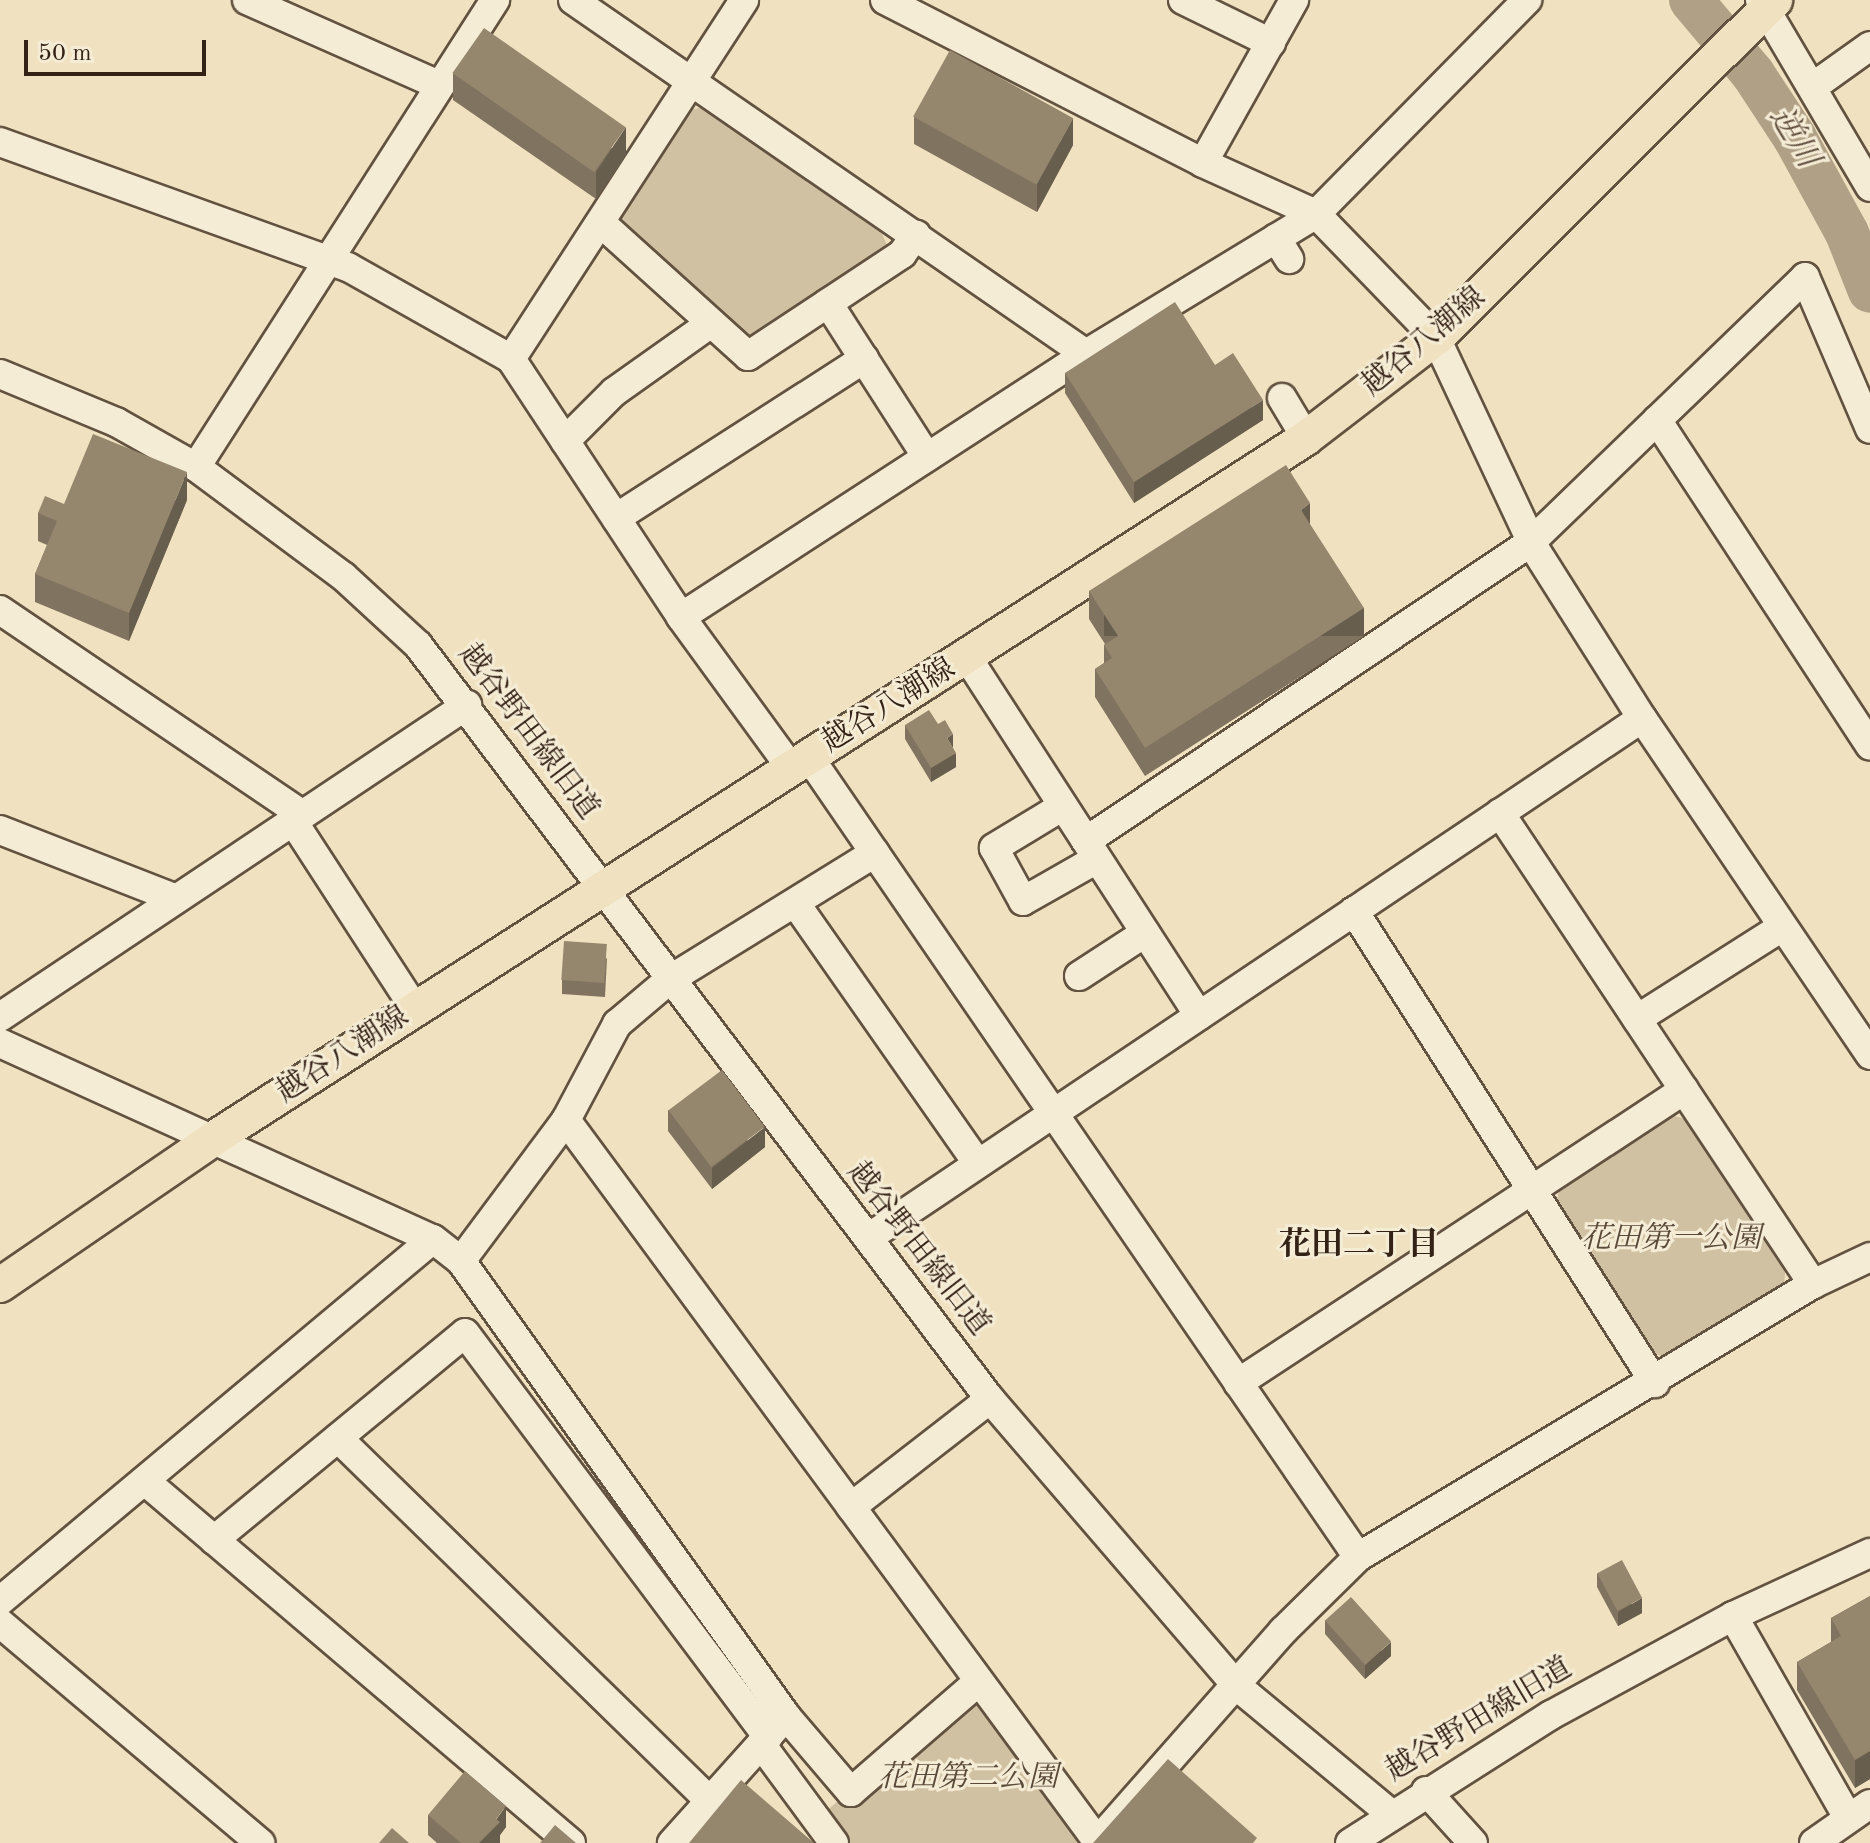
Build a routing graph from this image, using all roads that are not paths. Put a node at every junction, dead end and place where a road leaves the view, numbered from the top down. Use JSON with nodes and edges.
{"nodes":[{"id":1,"x":247,"y":0,"type":"edge"},
{"id":2,"x":495,"y":0,"type":"edge"},
{"id":3,"x":573,"y":0,"type":"edge"},
{"id":4,"x":744,"y":0,"type":"edge"},
{"id":5,"x":885,"y":0,"type":"edge"},
{"id":6,"x":1183,"y":0,"type":"edge"},
{"id":7,"x":1294,"y":0,"type":"edge"},
{"id":8,"x":1527,"y":0,"type":"edge"},
{"id":9,"x":1765,"y":7,"type":"edge"},
{"id":10,"x":1271,"y":43,"type":"junction"},
{"id":11,"x":1870,"y":46,"type":"edge"},
{"id":12,"x":694,"y":80,"type":"junction"},
{"id":13,"x":439,"y":85,"type":"junction"},
{"id":14,"x":1814,"y":86,"type":"junction"},
{"id":15,"x":0,"y":142,"type":"edge"},
{"id":16,"x":1203,"y":163,"type":"junction"},
{"id":17,"x":1870,"y":187,"type":"edge"},
{"id":18,"x":1316,"y":214,"type":"junction"},
{"id":19,"x":601,"y":223,"type":"junction"},
{"id":20,"x":916,"y":235,"type":"junction"},
{"id":21,"x":326,"y":259,"type":"junction"},
{"id":22,"x":828,"y":303,"type":"junction"},
{"id":23,"x":711,"y":323,"type":"junction"},
{"id":24,"x":1436,"y":338,"type":"junction"},
{"id":25,"x":1086,"y":354,"type":"junction"},
{"id":26,"x":511,"y":359,"type":"junction"},
{"id":27,"x":864,"y":359,"type":"junction"},
{"id":28,"x":0,"y":374,"type":"edge"},
{"id":29,"x":1282,"y":398,"type":"dead end"},
{"id":30,"x":1657,"y":420,"type":"junction"},
{"id":31,"x":1870,"y":429,"type":"edge"},
{"id":32,"x":1306,"y":438,"type":"junction"},
{"id":33,"x":565,"y":441,"type":"junction"},
{"id":34,"x":927,"y":457,"type":"junction"},
{"id":35,"x":196,"y":467,"type":"junction"},
{"id":36,"x":616,"y":518,"type":"junction"},
{"id":37,"x":1531,"y":542,"type":"junction"},
{"id":38,"x":0,"y":610,"type":"edge"},
{"id":39,"x":681,"y":617,"type":"junction"},
{"id":40,"x":967,"y":657,"type":"junction"},
{"id":41,"x":467,"y":705,"type":"junction"},
{"id":42,"x":1642,"y":718,"type":"junction"},
{"id":43,"x":1868,"y":738,"type":"edge"},
{"id":44,"x":800,"y":762,"type":"junction"},
{"id":45,"x":1063,"y":806,"type":"junction"},
{"id":46,"x":1500,"y":813,"type":"junction"},
{"id":47,"x":296,"y":816,"type":"junction"},
{"id":48,"x":0,"y":830,"type":"edge"},
{"id":49,"x":1092,"y":850,"type":"junction"},
{"id":50,"x":875,"y":853,"type":"junction"},
{"id":51,"x":603,"y":887,"type":"junction"},
{"id":52,"x":174,"y":898,"type":"junction"},
{"id":53,"x":796,"y":904,"type":"junction"},
{"id":54,"x":1354,"y":911,"type":"junction"},
{"id":55,"x":1782,"y":927,"type":"junction"},
{"id":56,"x":1145,"y":933,"type":"junction"},
{"id":57,"x":1079,"y":976,"type":"dead end"},
{"id":58,"x":669,"y":980,"type":"junction"},
{"id":59,"x":415,"y":1009,"type":"junction"},
{"id":60,"x":1199,"y":1016,"type":"junction"},
{"id":61,"x":0,"y":1017,"type":"edge"},
{"id":62,"x":1637,"y":1019,"type":"junction"},
{"id":63,"x":0,"y":1043,"type":"edge"},
{"id":64,"x":1870,"y":1055,"type":"edge"},
{"id":65,"x":1684,"y":1090,"type":"junction"},
{"id":66,"x":1053,"y":1114,"type":"junction"},
{"id":67,"x":566,"y":1120,"type":"junction"},
{"id":68,"x":213,"y":1139,"type":"junction"},
{"id":69,"x":978,"y":1164,"type":"junction"},
{"id":70,"x":1532,"y":1190,"type":"junction"},
{"id":71,"x":868,"y":1238,"type":"junction"},
{"id":72,"x":433,"y":1239,"type":"junction"},
{"id":73,"x":461,"y":1261,"type":"junction"},
{"id":74,"x":1868,"y":1268,"type":"edge"},
{"id":75,"x":1813,"y":1284,"type":"junction"},
{"id":76,"x":0,"y":1285,"type":"edge"},
{"id":77,"x":1238,"y":1383,"type":"junction"},
{"id":78,"x":1655,"y":1383,"type":"junction"},
{"id":79,"x":990,"y":1399,"type":"junction"},
{"id":80,"x":338,"y":1438,"type":"junction"},
{"id":81,"x":145,"y":1481,"type":"junction"},
{"id":82,"x":851,"y":1507,"type":"junction"},
{"id":83,"x":214,"y":1540,"type":"junction"},
{"id":84,"x":1870,"y":1553,"type":"edge"},
{"id":85,"x":1358,"y":1557,"type":"junction"},
{"id":86,"x":0,"y":1601,"type":"edge"},
{"id":87,"x":1733,"y":1616,"type":"junction"},
{"id":88,"x":0,"y":1623,"type":"edge"},
{"id":89,"x":979,"y":1681,"type":"junction"},
{"id":90,"x":1238,"y":1687,"type":"junction"},
{"id":91,"x":772,"y":1732,"type":"junction"},
{"id":92,"x":1426,"y":1791,"type":"junction"},
{"id":93,"x":710,"y":1801,"type":"junction"},
{"id":94,"x":1859,"y":1811,"type":"edge"},
{"id":95,"x":1390,"y":1813,"type":"junction"},
{"id":96,"x":1097,"y":1842,"type":"edge"},
{"id":97,"x":1353,"y":1842,"type":"edge"},
{"id":98,"x":260,"y":1843,"type":"edge"},
{"id":99,"x":571,"y":1843,"type":"edge"},
{"id":100,"x":672,"y":1843,"type":"edge"},
{"id":101,"x":834,"y":1843,"type":"edge"},
{"id":102,"x":1473,"y":1843,"type":"edge"},
{"id":103,"x":1814,"y":1843,"type":"edge"}],
"edges":[{"from":1,"to":13,"type":"street"},
{"from":2,"to":13,"type":"street"},
{"from":3,"to":12,"type":"street"},
{"from":4,"to":12,"type":"street"},
{"from":5,"to":16,"type":"street"},
{"from":6,"to":10,"type":"street"},
{"from":7,"to":10,"type":"street"},
{"from":8,"to":18,"type":"street"},
{"from":9,"to":14,"type":"street"},
{"from":9,"to":24,"type":"main road","name":"越谷八潮線"},
{"from":10,"to":16,"type":"street"},
{"from":11,"to":14,"type":"street"},
{"from":12,"to":19,"type":"street"},
{"from":12,"to":20,"type":"street"},
{"from":13,"to":21,"type":"street"},
{"from":14,"to":17,"type":"street"},
{"from":15,"to":21,"type":"street"},
{"from":16,"to":18,"type":"street"},
{"from":18,"to":24,"type":"street"},
{"from":18,"to":25,"type":"street"},
{"from":19,"to":23,"type":"street"},
{"from":19,"to":26,"type":"street"},
{"from":20,"to":22,"type":"street"},
{"from":20,"to":25,"type":"street"},
{"from":21,"to":26,"type":"street"},
{"from":21,"to":35,"type":"street"},
{"from":22,"to":23,"type":"street"},
{"from":22,"to":27,"type":"street"},
{"from":23,"to":33,"type":"street"},
{"from":24,"to":32,"type":"main road","name":"越谷八潮線"},
{"from":24,"to":37,"type":"street"},
{"from":25,"to":34,"type":"street"},
{"from":26,"to":33,"type":"street"},
{"from":27,"to":34,"type":"street"},
{"from":27,"to":36,"type":"street"},
{"from":28,"to":35,"type":"street","name":"越谷野田線旧道"},
{"from":29,"to":32,"type":"street"},
{"from":30,"to":31,"type":"street"},
{"from":30,"to":37,"type":"street"},
{"from":30,"to":43,"type":"street"},
{"from":32,"to":40,"type":"main road","name":"越谷八潮線"},
{"from":33,"to":36,"type":"street"},
{"from":34,"to":39,"type":"street"},
{"from":35,"to":41,"type":"street","name":"越谷野田線旧道"},
{"from":36,"to":39,"type":"street"},
{"from":37,"to":42,"type":"street"},
{"from":37,"to":49,"type":"street"},
{"from":38,"to":47,"type":"street"},
{"from":39,"to":44,"type":"street"},
{"from":40,"to":44,"type":"main road","name":"越谷八潮線"},
{"from":40,"to":45,"type":"street"},
{"from":41,"to":47,"type":"street"},
{"from":41,"to":51,"type":"street","name":"越谷野田線旧道"},
{"from":42,"to":46,"type":"street"},
{"from":42,"to":55,"type":"street"},
{"from":44,"to":50,"type":"street"},
{"from":44,"to":51,"type":"main road","name":"越谷八潮線"},
{"from":45,"to":49,"type":"street"},
{"from":45,"to":49,"type":"street"},
{"from":46,"to":54,"type":"street"},
{"from":46,"to":62,"type":"street"},
{"from":47,"to":52,"type":"street"},
{"from":47,"to":59,"type":"street"},
{"from":48,"to":52,"type":"street"},
{"from":49,"to":56,"type":"street"},
{"from":50,"to":53,"type":"street"},
{"from":50,"to":66,"type":"street"},
{"from":51,"to":58,"type":"street","name":"越谷野田線旧道"},
{"from":51,"to":59,"type":"main road","name":"越谷八潮線"},
{"from":52,"to":61,"type":"street"},
{"from":53,"to":58,"type":"street"},
{"from":53,"to":69,"type":"street"},
{"from":54,"to":60,"type":"street"},
{"from":54,"to":70,"type":"street"},
{"from":55,"to":62,"type":"street"},
{"from":55,"to":64,"type":"street"},
{"from":56,"to":57,"type":"street"},
{"from":56,"to":60,"type":"street"},
{"from":58,"to":67,"type":"street"},
{"from":58,"to":71,"type":"street","name":"越谷野田線旧道"},
{"from":59,"to":68,"type":"main road","name":"越谷八潮線"},
{"from":60,"to":66,"type":"street"},
{"from":62,"to":65,"type":"street"},
{"from":63,"to":68,"type":"street"},
{"from":65,"to":70,"type":"street"},
{"from":65,"to":75,"type":"street"},
{"from":66,"to":69,"type":"street"},
{"from":66,"to":77,"type":"street"},
{"from":67,"to":73,"type":"street"},
{"from":67,"to":82,"type":"street"},
{"from":68,"to":72,"type":"street"},
{"from":68,"to":76,"type":"main road","name":"越谷八潮線"},
{"from":69,"to":71,"type":"street"},
{"from":70,"to":77,"type":"street"},
{"from":70,"to":78,"type":"street"},
{"from":71,"to":79,"type":"street","name":"越谷野田線旧道"},
{"from":72,"to":73,"type":"street"},
{"from":72,"to":81,"type":"street"},
{"from":73,"to":91,"type":"street"},
{"from":74,"to":75,"type":"street"},
{"from":75,"to":78,"type":"street"},
{"from":77,"to":85,"type":"street"},
{"from":78,"to":85,"type":"street"},
{"from":79,"to":82,"type":"street"},
{"from":79,"to":90,"type":"street","name":"越谷野田線旧道"},
{"from":80,"to":83,"type":"street"},
{"from":80,"to":91,"type":"street"},
{"from":80,"to":93,"type":"street"},
{"from":81,"to":83,"type":"street"},
{"from":81,"to":86,"type":"street"},
{"from":82,"to":89,"type":"street"},
{"from":83,"to":99,"type":"street"},
{"from":84,"to":87,"type":"street","name":"越谷野田線旧道"},
{"from":85,"to":90,"type":"street"},
{"from":87,"to":92,"type":"street","name":"越谷野田線旧道"},
{"from":87,"to":94,"type":"street"},
{"from":88,"to":98,"type":"street"},
{"from":89,"to":91,"type":"street"},
{"from":89,"to":96,"type":"street"},
{"from":90,"to":95,"type":"street","name":"越谷野田線旧道"},
{"from":90,"to":96,"type":"street"},
{"from":91,"to":93,"type":"street"},
{"from":91,"to":101,"type":"street"},
{"from":92,"to":95,"type":"street","name":"越谷野田線旧道"},
{"from":92,"to":102,"type":"street"},
{"from":93,"to":100,"type":"street"},
{"from":94,"to":103,"type":"street"},
{"from":95,"to":97,"type":"street"}]}
